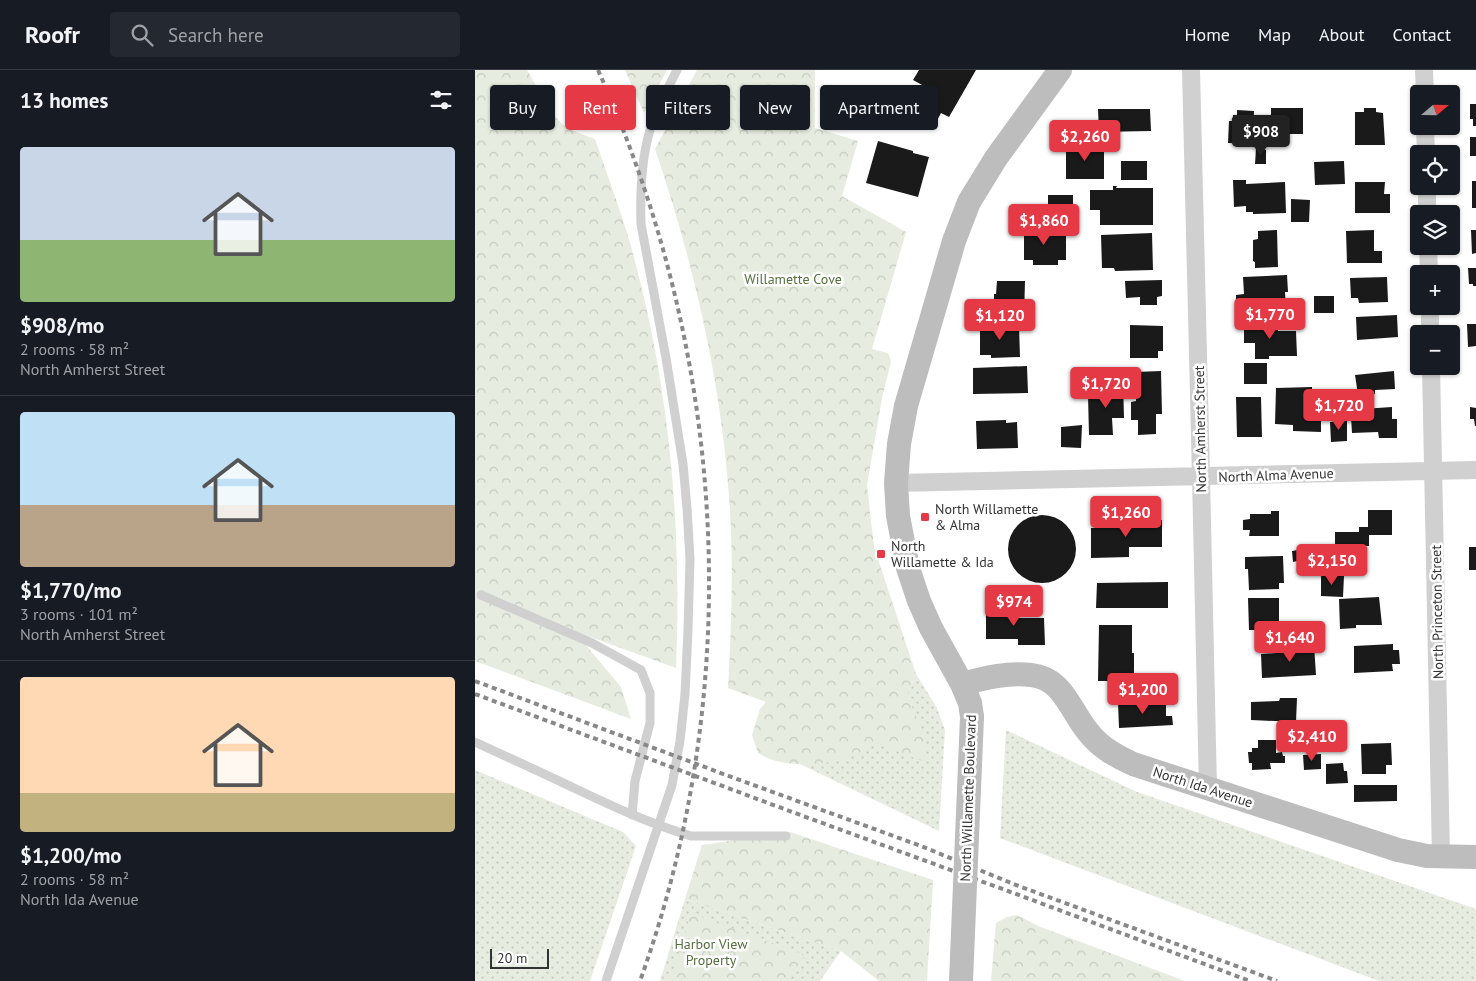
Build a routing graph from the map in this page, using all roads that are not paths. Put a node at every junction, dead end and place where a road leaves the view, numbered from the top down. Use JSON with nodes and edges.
{"nodes":[{"id":1,"x":677,"y":70,"type":"edge"},
{"id":2,"x":1060,"y":70,"type":"edge"},
{"id":3,"x":1191,"y":70,"type":"edge"},
{"id":4,"x":1424,"y":70,"type":"edge"},
{"id":5,"x":1425,"y":85,"type":"edge"},
{"id":6,"x":1431,"y":375,"type":"edge"},
{"id":7,"x":1476,"y":470,"type":"edge"},
{"id":8,"x":1433,"y":471,"type":"junction"},
{"id":9,"x":1201,"y":477,"type":"junction"},
{"id":10,"x":896,"y":483,"type":"junction"},
{"id":11,"x":481,"y":595,"type":"dead end"},
{"id":12,"x":963,"y":684,"type":"junction"},
{"id":13,"x":475,"y":742,"type":"edge"},
{"id":14,"x":1208,"y":789,"type":"junction"},
{"id":15,"x":632,"y":815,"type":"junction"},
{"id":16,"x":659,"y":826,"type":"junction"},
{"id":17,"x":786,"y":836,"type":"dead end"},
{"id":18,"x":1441,"y":857,"type":"junction"},
{"id":19,"x":1476,"y":857,"type":"edge"},
{"id":20,"x":606,"y":981,"type":"edge"},
{"id":21,"x":961,"y":981,"type":"edge"}],
"edges":[{"from":1,"to":16,"type":"lane"},
{"from":2,"to":10,"type":"main road","name":"North Willamette Boulevard"},
{"from":3,"to":9,"type":"street","name":"North Amherst Street"},
{"from":4,"to":5,"type":"street"},
{"from":6,"to":8,"type":"street","name":"North Princeton Street"},
{"from":7,"to":8,"type":"street","name":"North Alma Avenue"},
{"from":8,"to":9,"type":"street","name":"North Alma Avenue"},
{"from":8,"to":18,"type":"street","name":"North Princeton Street"},
{"from":9,"to":10,"type":"street","name":"North Alma Avenue"},
{"from":9,"to":14,"type":"street","name":"North Amherst Street"},
{"from":10,"to":12,"type":"main road","name":"North Willamette Boulevard"},
{"from":11,"to":15,"type":"lane"},
{"from":12,"to":14,"type":"main road","name":"North Ida Avenue"},
{"from":12,"to":21,"type":"main road","name":"North Willamette Boulevard","bridge":true},
{"from":13,"to":15,"type":"lane"},
{"from":14,"to":18,"type":"main road","name":"North Ida Avenue"},
{"from":15,"to":16,"type":"lane"},
{"from":16,"to":17,"type":"lane"},
{"from":16,"to":20,"type":"lane"},
{"from":18,"to":19,"type":"main road","name":"North Ida Avenue"}]}
